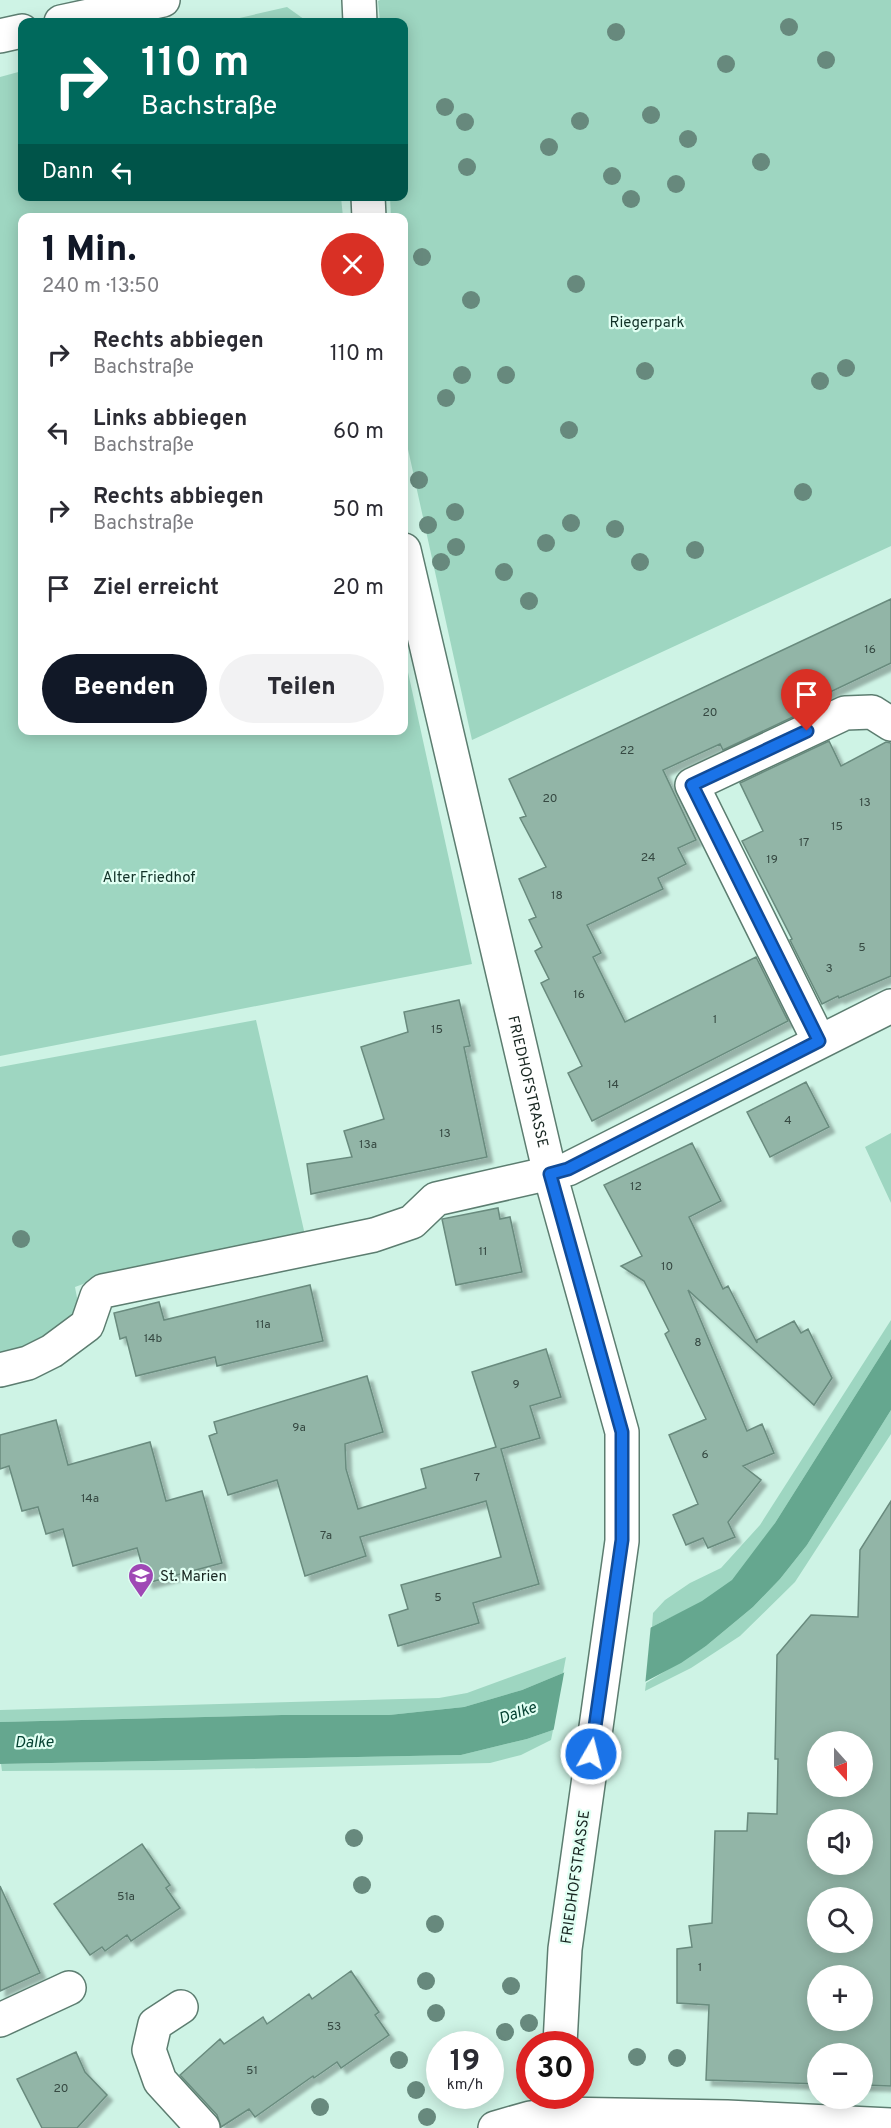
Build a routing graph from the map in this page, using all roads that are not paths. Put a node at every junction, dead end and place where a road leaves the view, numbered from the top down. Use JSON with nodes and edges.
{"nodes":[{"id":1,"x":163,"y":0,"type":"edge"},
{"id":2,"x":359,"y":0,"type":"edge"},
{"id":3,"x":80,"y":18,"type":"edge"},
{"id":4,"x":360,"y":18,"type":"edge"},
{"id":5,"x":18,"y":32,"type":"edge"},
{"id":6,"x":0,"y":36,"type":"edge"},
{"id":7,"x":408,"y":567,"type":"edge"},
{"id":8,"x":891,"y":724,"type":"edge"},
{"id":9,"x":891,"y":1006,"type":"edge"},
{"id":10,"x":819,"y":1041,"type":"junction"},
{"id":11,"x":550,"y":1174,"type":"junction"},
{"id":12,"x":0,"y":1370,"type":"edge"},
{"id":13,"x":69,"y":1988,"type":"dead end"},
{"id":14,"x":181,"y":2007,"type":"dead end"},
{"id":15,"x":0,"y":2020,"type":"edge"},
{"id":16,"x":561,"y":2031,"type":"edge"},
{"id":17,"x":551,"y":2109,"type":"edge"},
{"id":18,"x":594,"y":2109,"type":"edge"},
{"id":19,"x":727,"y":2123,"type":"edge"},
{"id":20,"x":891,"y":2125,"type":"edge"},
{"id":21,"x":202,"y":2128,"type":"edge"},
{"id":22,"x":495,"y":2128,"type":"edge"}],
"edges":[{"from":1,"to":3,"type":"street"},
{"from":2,"to":4,"type":"street"},
{"from":5,"to":6,"type":"street"},
{"from":7,"to":11,"type":"street","name":"FRIEDHOFSTRASSE"},
{"from":8,"to":10,"type":"street"},
{"from":9,"to":10,"type":"street"},
{"from":10,"to":11,"type":"street"},
{"from":11,"to":12,"type":"street"},
{"from":11,"to":16,"type":"street","name":"FRIEDHOFSTRASSE"},
{"from":13,"to":15,"type":"street"},
{"from":14,"to":21,"type":"street"},
{"from":17,"to":22,"type":"street"},
{"from":18,"to":19,"type":"street"},
{"from":19,"to":20,"type":"street"}]}
